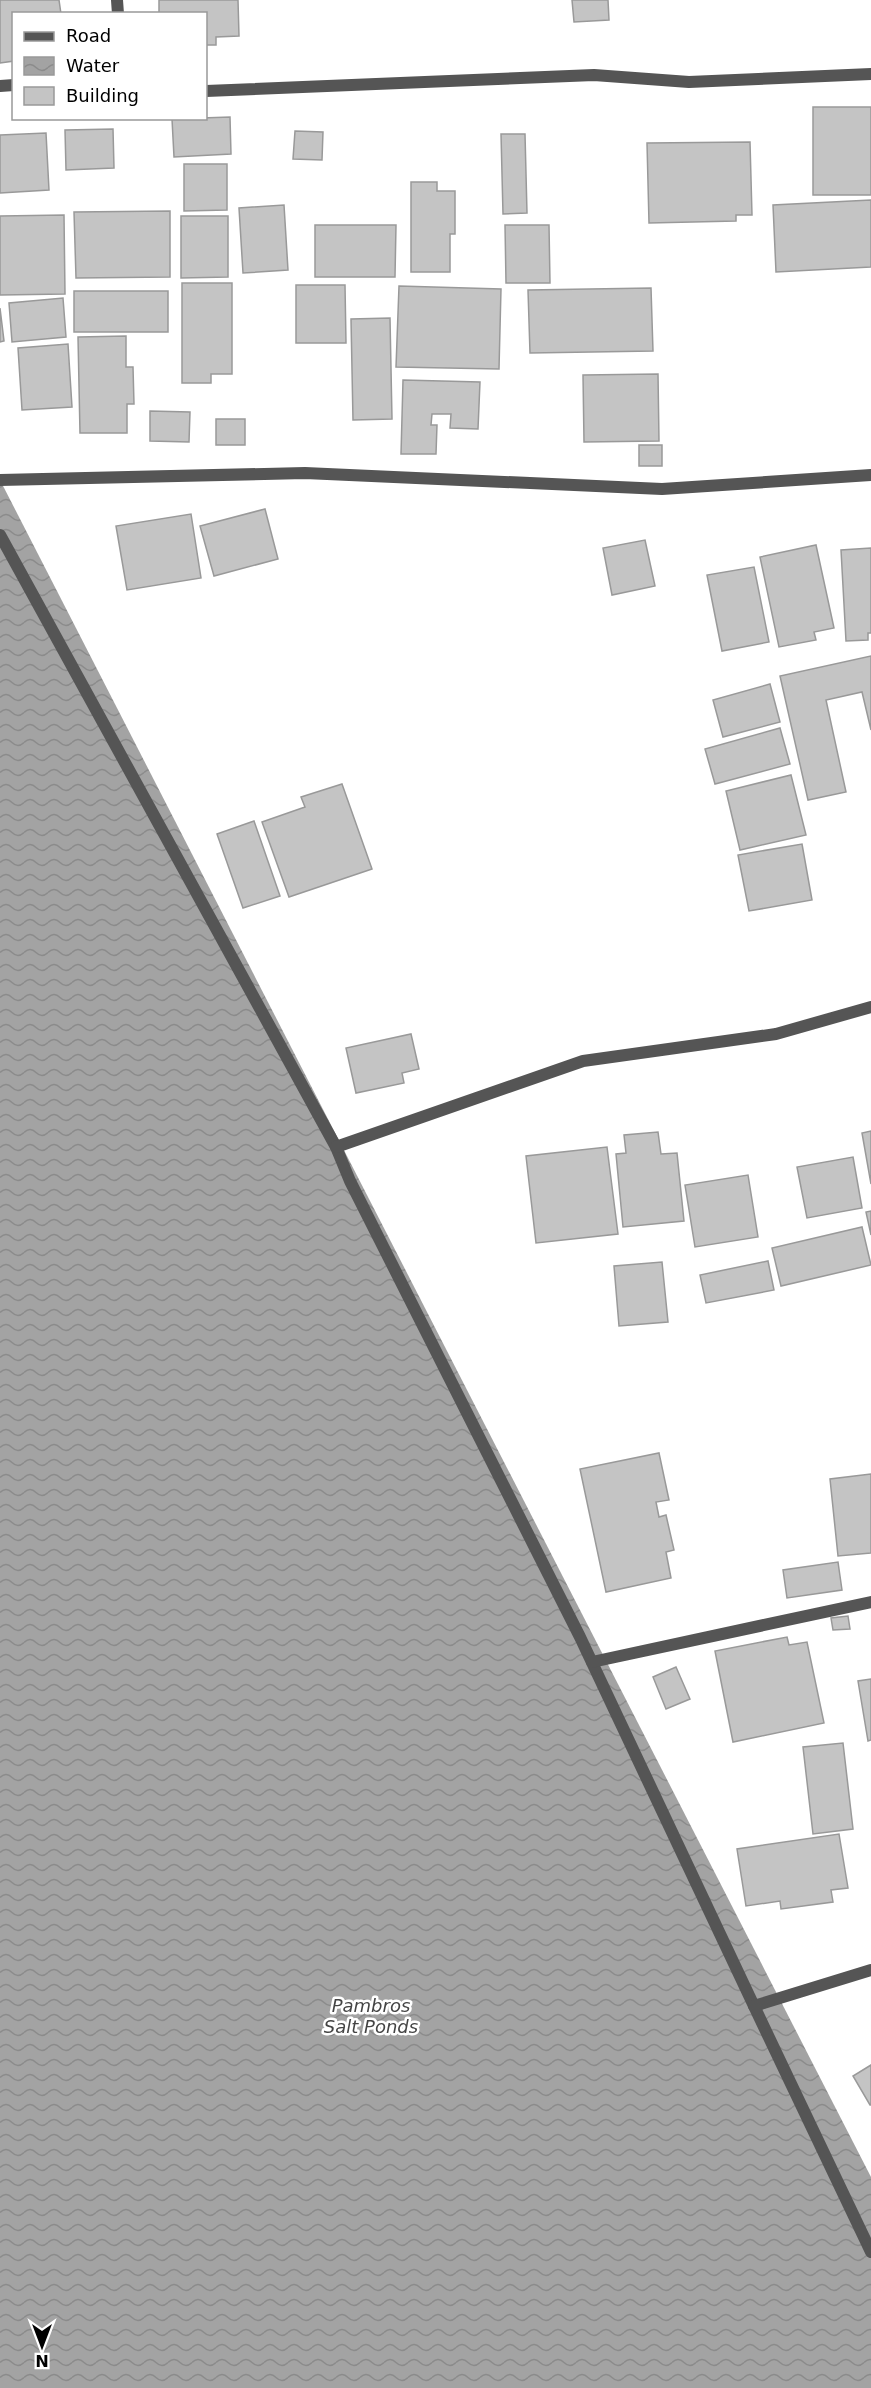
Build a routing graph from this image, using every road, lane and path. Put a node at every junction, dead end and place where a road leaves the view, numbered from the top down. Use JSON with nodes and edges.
{"nodes":[{"id":1,"x":871,"y":74,"type":"edge"},
{"id":2,"x":207,"y":91,"type":"edge"},
{"id":3,"x":871,"y":475,"type":"edge"},
{"id":4,"x":0,"y":480,"type":"edge"},
{"id":5,"x":0,"y":535,"type":"edge"},
{"id":6,"x":871,"y":1007,"type":"edge"},
{"id":7,"x":336,"y":1147,"type":"junction"},
{"id":8,"x":871,"y":1602,"type":"edge"},
{"id":9,"x":592,"y":1662,"type":"junction"},
{"id":10,"x":871,"y":1970,"type":"edge"},
{"id":11,"x":754,"y":2006,"type":"junction"},
{"id":12,"x":871,"y":2252,"type":"edge"}],
"edges":[{"from":1,"to":2,"type":"street"},
{"from":3,"to":4,"type":"street"},
{"from":5,"to":7,"type":"street"},
{"from":6,"to":7,"type":"street"},
{"from":7,"to":9,"type":"street"},
{"from":8,"to":9,"type":"street"},
{"from":9,"to":11,"type":"street"},
{"from":10,"to":11,"type":"street"},
{"from":11,"to":12,"type":"street"}]}
